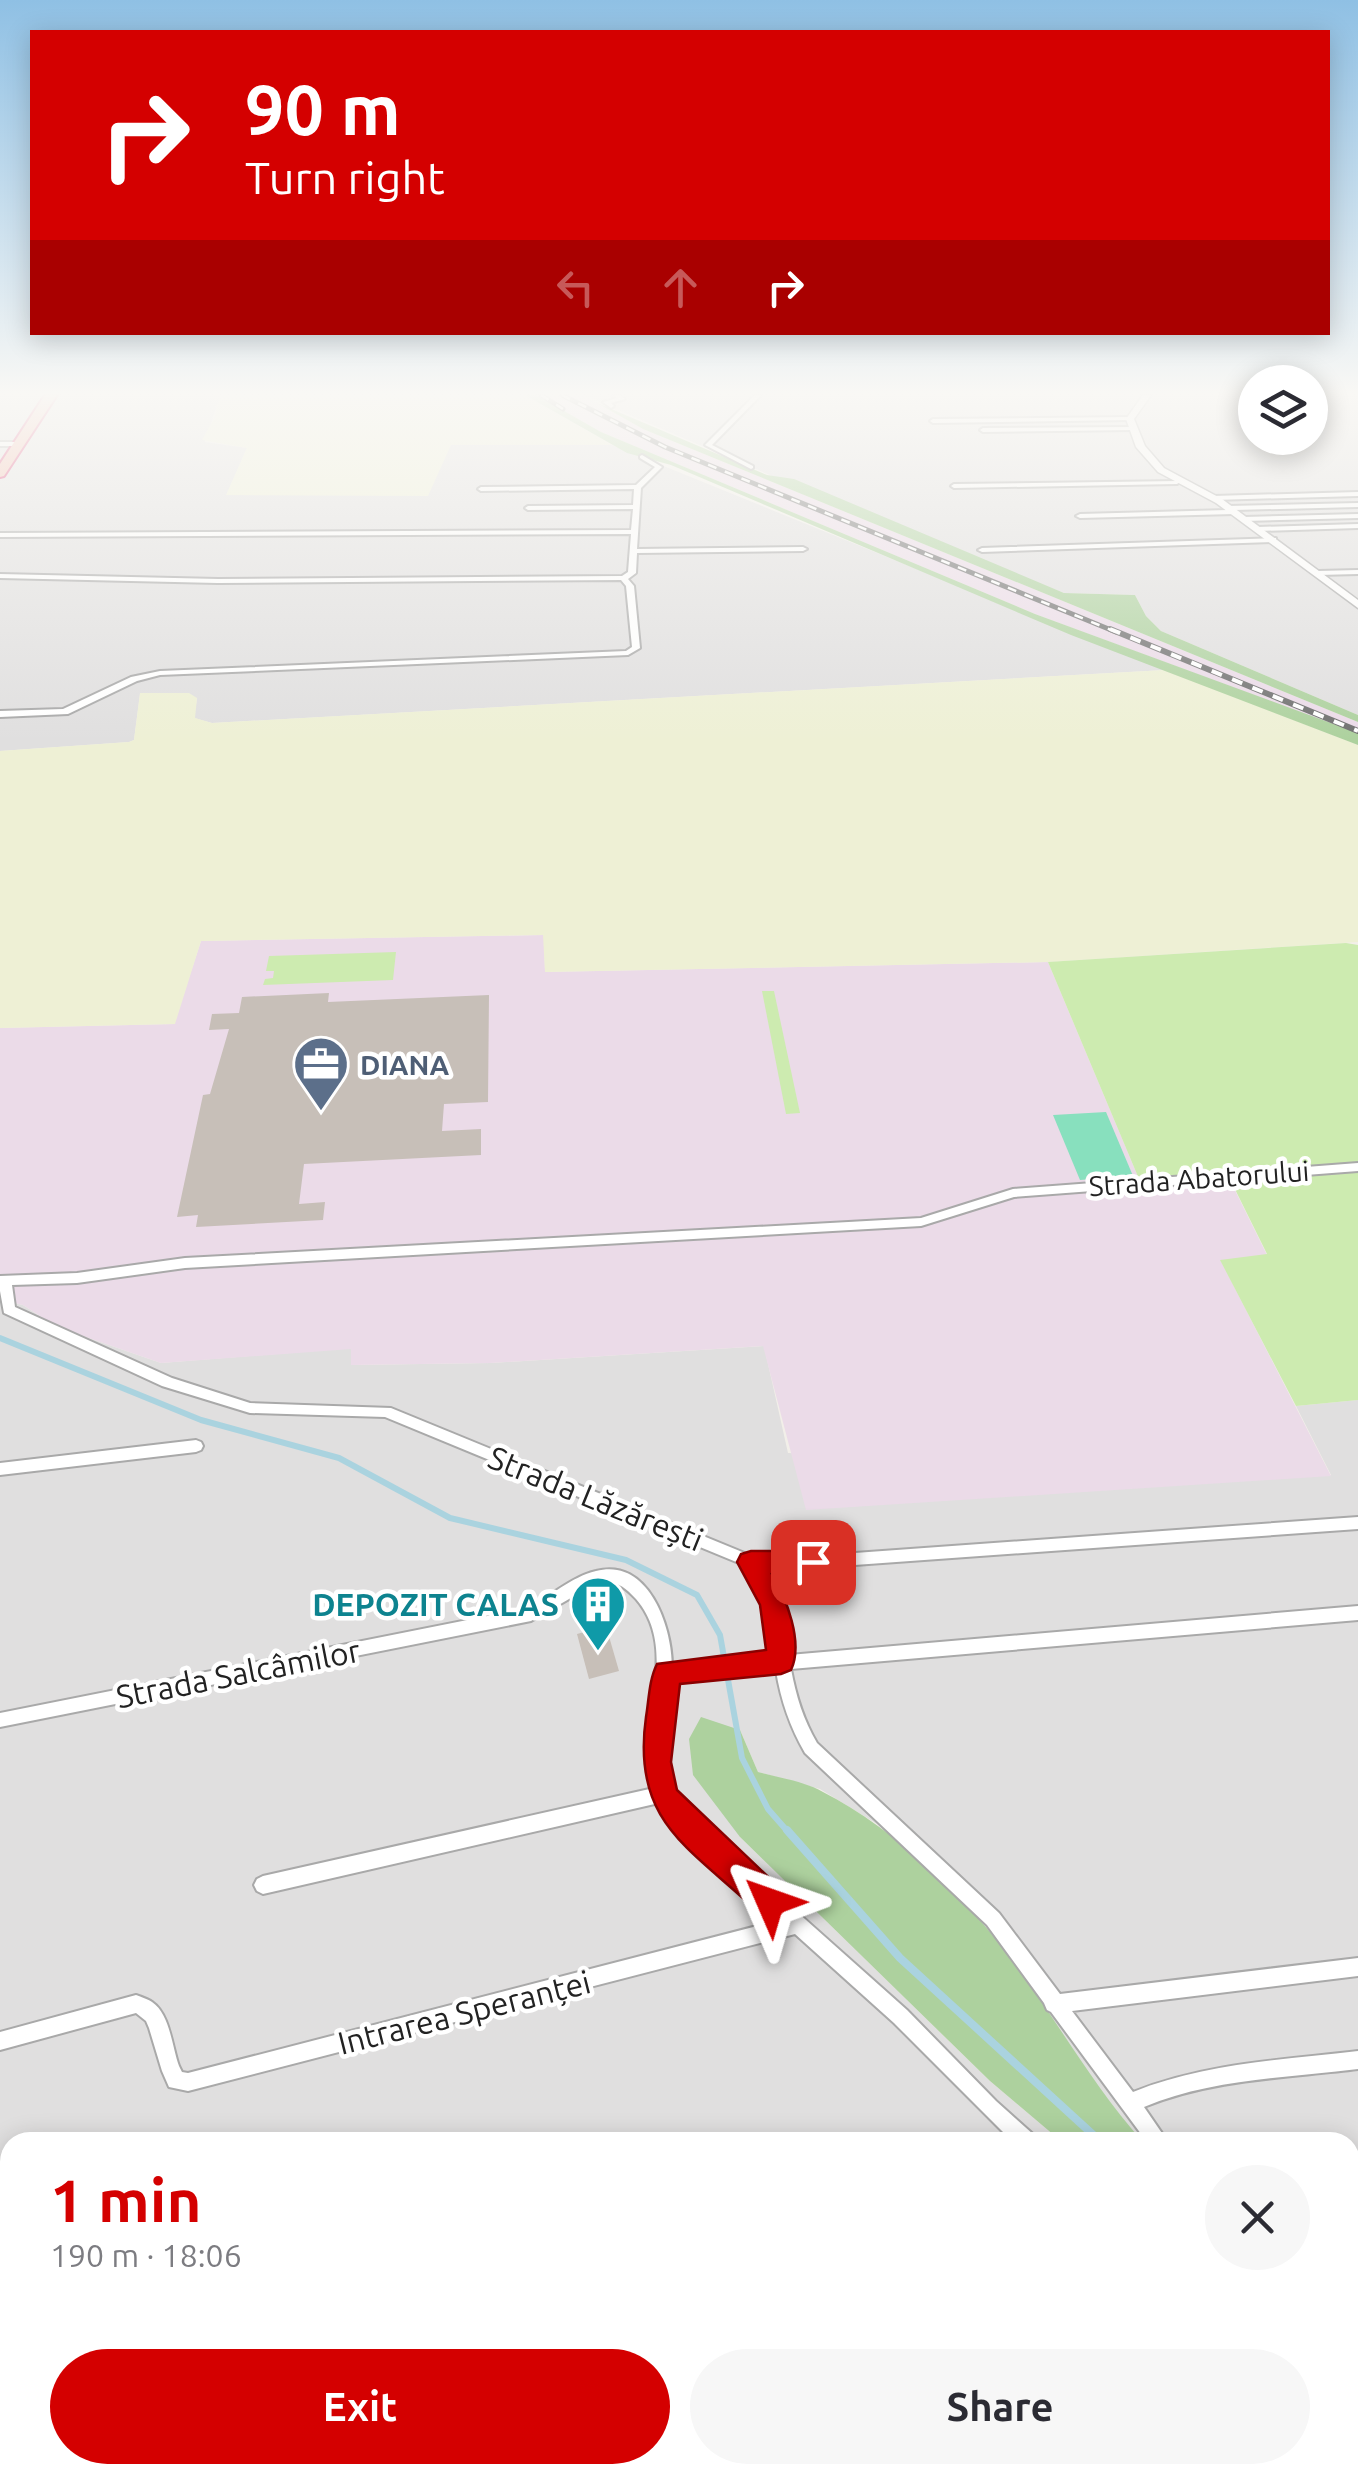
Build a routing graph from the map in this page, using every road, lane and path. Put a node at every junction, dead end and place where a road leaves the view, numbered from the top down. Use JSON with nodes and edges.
{"nodes":[{"id":1,"x":635,"y":511,"type":"edge"},
{"id":2,"x":1232,"y":511,"type":"edge"},
{"id":3,"x":1268,"y":511,"type":"edge"},
{"id":4,"x":1235,"y":513,"type":"junction"},
{"id":5,"x":1080,"y":516,"type":"dead end"},
{"id":6,"x":1358,"y":516,"type":"edge"},
{"id":7,"x":1358,"y":526,"type":"edge"},
{"id":8,"x":1258,"y":528,"type":"junction"},
{"id":9,"x":632,"y":532,"type":"junction"},
{"id":10,"x":0,"y":536,"type":"edge"},
{"id":11,"x":1273,"y":540,"type":"junction"},
{"id":12,"x":802,"y":548,"type":"dead end"},
{"id":13,"x":982,"y":550,"type":"dead end"},
{"id":14,"x":632,"y":551,"type":"junction"},
{"id":15,"x":1358,"y":572,"type":"edge"},
{"id":16,"x":1318,"y":573,"type":"junction"},
{"id":17,"x":0,"y":576,"type":"edge"},
{"id":18,"x":623,"y":578,"type":"junction"},
{"id":19,"x":1358,"y":606,"type":"edge"},
{"id":20,"x":0,"y":714,"type":"edge"},
{"id":21,"x":1358,"y":1166,"type":"edge"},
{"id":22,"x":3,"y":1281,"type":"edge"},
{"id":23,"x":196,"y":1446,"type":"dead end"},
{"id":24,"x":0,"y":1469,"type":"edge"},
{"id":25,"x":1358,"y":1523,"type":"edge"},
{"id":26,"x":751,"y":1562,"type":"junction"},
{"id":27,"x":1358,"y":1612,"type":"edge"},
{"id":28,"x":781,"y":1661,"type":"junction"},
{"id":29,"x":667,"y":1673,"type":"junction"},
{"id":30,"x":0,"y":1720,"type":"edge"},
{"id":31,"x":663,"y":1794,"type":"junction"},
{"id":32,"x":263,"y":1885,"type":"dead end"},
{"id":33,"x":795,"y":1925,"type":"junction"},
{"id":34,"x":1358,"y":1967,"type":"edge"},
{"id":35,"x":1053,"y":2004,"type":"junction"},
{"id":36,"x":0,"y":2042,"type":"edge"},
{"id":37,"x":1358,"y":2060,"type":"edge"},
{"id":38,"x":1128,"y":2104,"type":"junction"},
{"id":39,"x":1015,"y":2132,"type":"edge"},
{"id":40,"x":1150,"y":2132,"type":"edge"}],
"edges":[{"from":1,"to":9,"type":"street"},
{"from":2,"to":4,"type":"street"},
{"from":3,"to":4,"type":"street"},
{"from":4,"to":5,"type":"street"},
{"from":4,"to":6,"type":"street"},
{"from":4,"to":8,"type":"street"},
{"from":7,"to":8,"type":"street"},
{"from":8,"to":11,"type":"street"},
{"from":9,"to":10,"type":"street"},
{"from":9,"to":14,"type":"street"},
{"from":11,"to":13,"type":"street"},
{"from":11,"to":16,"type":"street"},
{"from":12,"to":14,"type":"street"},
{"from":14,"to":18,"type":"street"},
{"from":15,"to":16,"type":"street"},
{"from":16,"to":19,"type":"street"},
{"from":17,"to":18,"type":"street"},
{"from":18,"to":20,"type":"street"},
{"from":21,"to":22,"type":"street","name":"Strada Abatorului"},
{"from":22,"to":26,"type":"street","name":"Strada Lăzărești"},
{"from":23,"to":24,"type":"street"},
{"from":25,"to":26,"type":"street"},
{"from":26,"to":28,"type":"street"},
{"from":27,"to":28,"type":"street"},
{"from":28,"to":29,"type":"street"},
{"from":28,"to":35,"type":"street"},
{"from":29,"to":30,"type":"street","name":"Strada Salcâmilor"},
{"from":29,"to":31,"type":"street"},
{"from":31,"to":32,"type":"street"},
{"from":31,"to":33,"type":"street"},
{"from":33,"to":36,"type":"street","name":"Intrarea Speranței"},
{"from":33,"to":39,"type":"street"},
{"from":34,"to":35,"type":"street"},
{"from":35,"to":38,"type":"street"},
{"from":37,"to":38,"type":"street"},
{"from":38,"to":40,"type":"street"}]}
